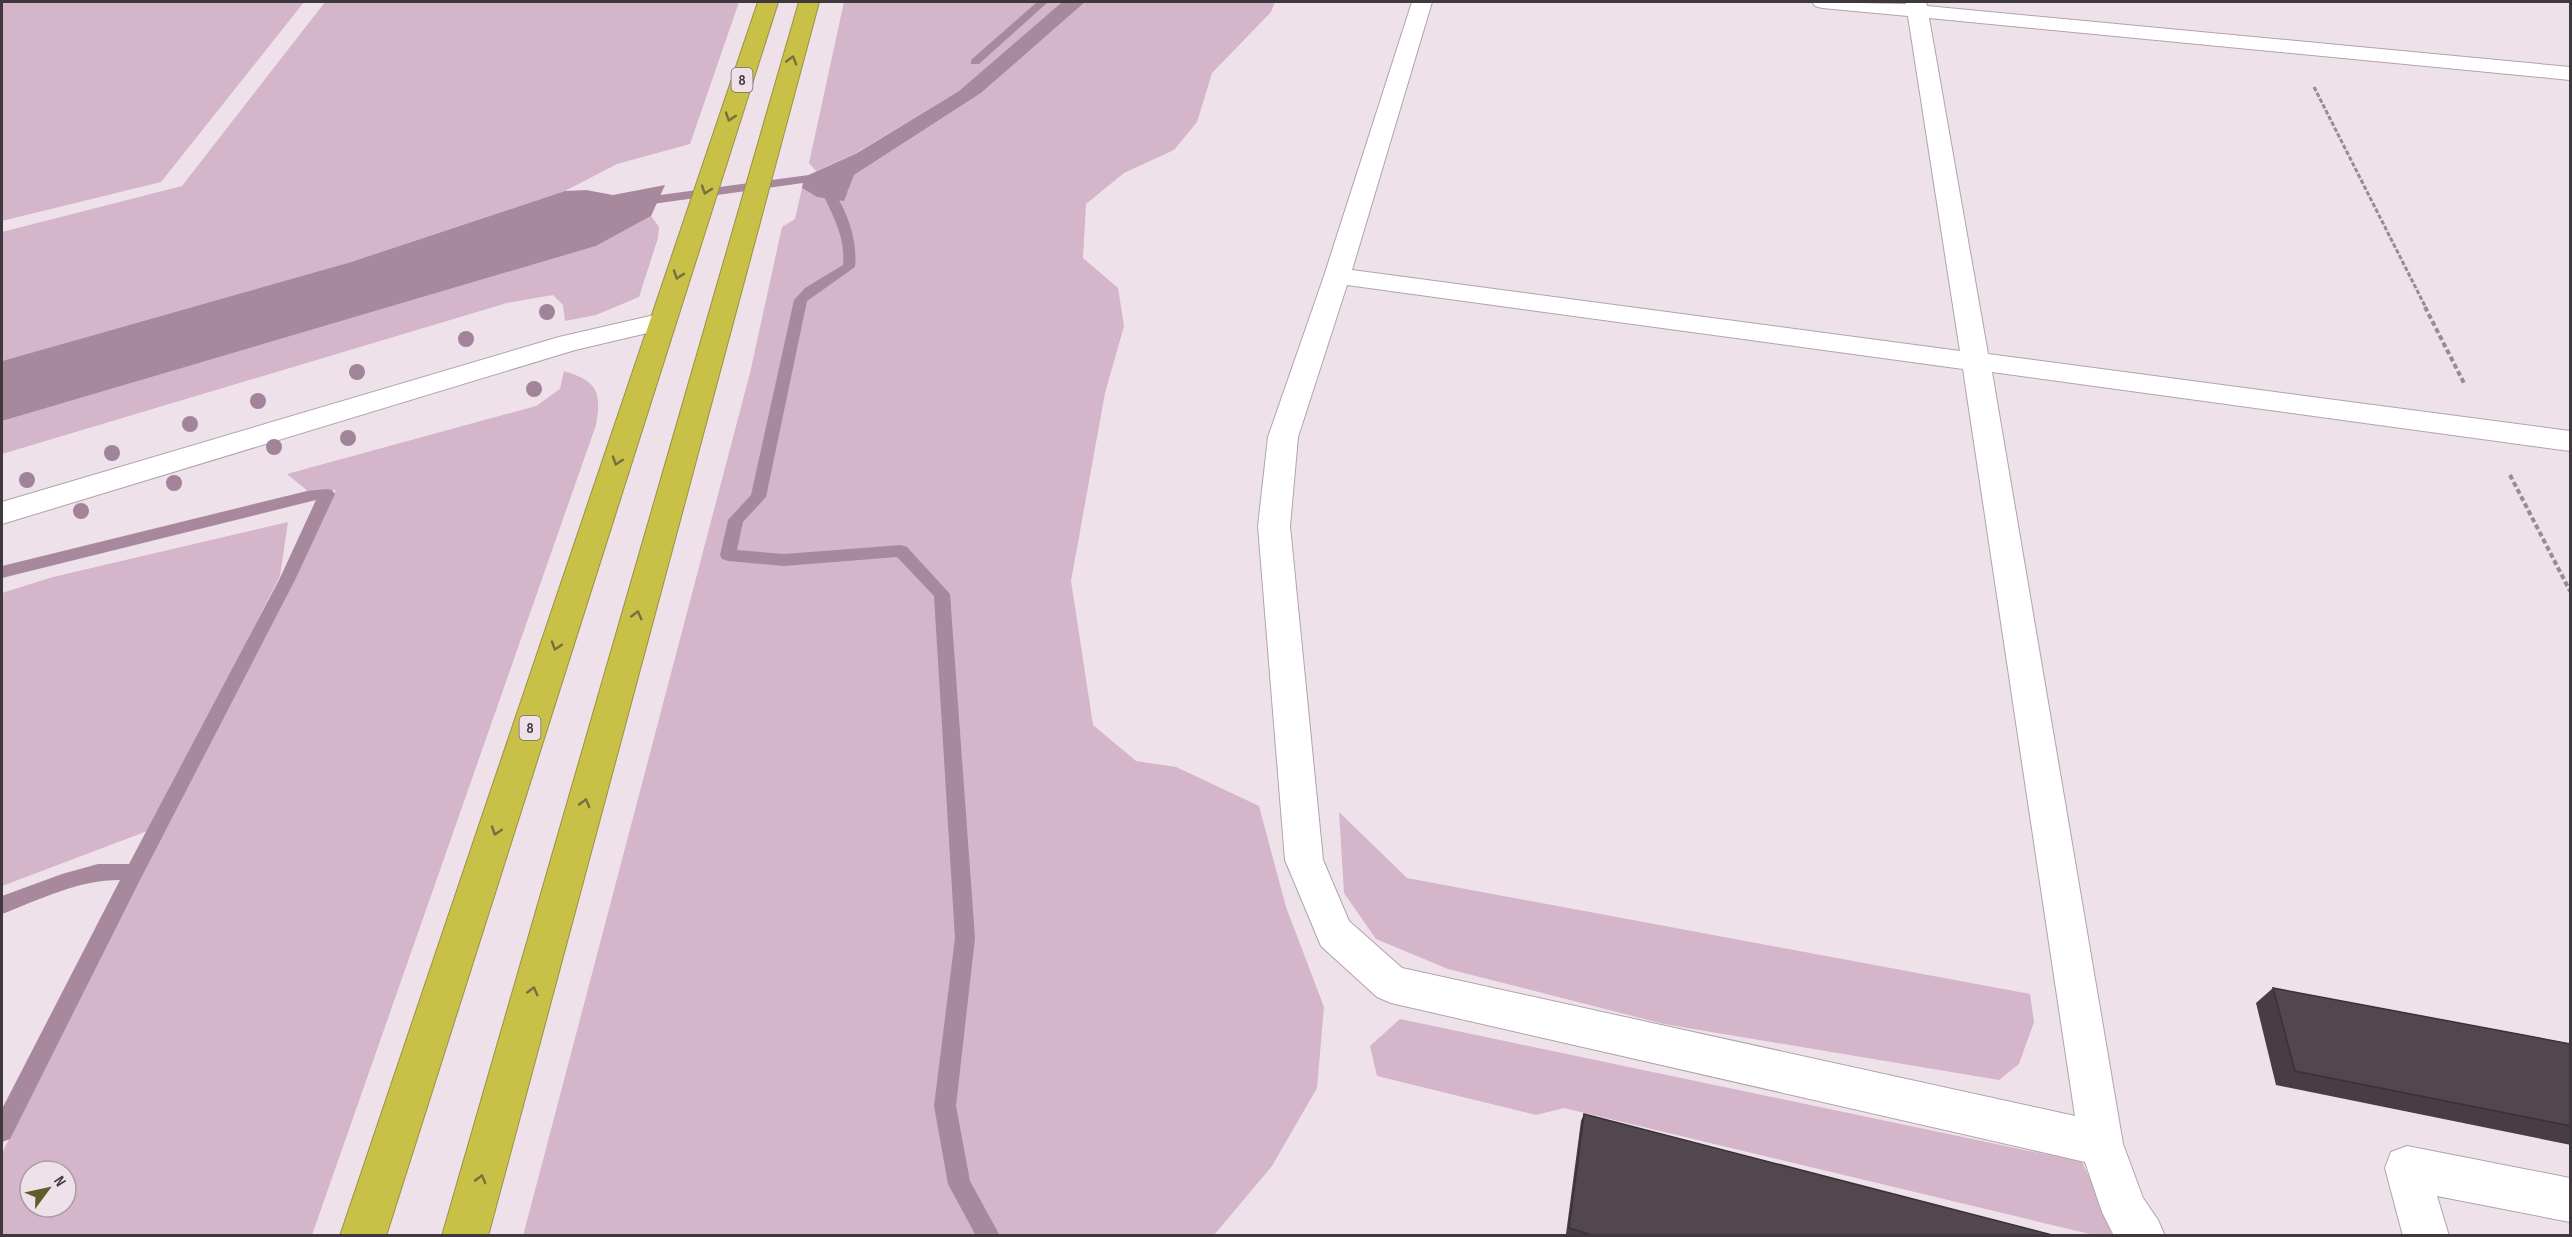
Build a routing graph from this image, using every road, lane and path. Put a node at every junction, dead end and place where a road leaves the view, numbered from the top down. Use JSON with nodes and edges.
{"nodes":[{"id":1,"x":768,"y":2,"type":"edge"},
{"id":2,"x":809,"y":2,"type":"edge"},
{"id":3,"x":1422,"y":2,"type":"edge"},
{"id":4,"x":1822,"y":2,"type":"edge"},
{"id":5,"x":1916,"y":7,"type":"edge"},
{"id":6,"x":2293,"y":46,"type":"junction"},
{"id":7,"x":2571,"y":73,"type":"edge"},
{"id":8,"x":1336,"y":276,"type":"junction"},
{"id":9,"x":663,"y":321,"type":"junction"},
{"id":10,"x":1976,"y":363,"type":"junction"},
{"id":11,"x":2487,"y":430,"type":"junction"},
{"id":12,"x":2571,"y":441,"type":"edge"},
{"id":13,"x":2,"y":513,"type":"edge"},
{"id":14,"x":2571,"y":591,"type":"edge"},
{"id":15,"x":2101,"y":1144,"type":"junction"},
{"id":16,"x":2571,"y":1200,"type":"edge"},
{"id":17,"x":363,"y":1236,"type":"edge"},
{"id":18,"x":465,"y":1236,"type":"edge"},
{"id":19,"x":2142,"y":1236,"type":"edge"},
{"id":20,"x":2426,"y":1236,"type":"edge"}],
"edges":[{"from":1,"to":9,"type":"highway","number":"8","one_way":true},
{"from":18,"to":2,"type":"highway","one_way":true},
{"from":3,"to":8,"type":"street"},
{"from":4,"to":5,"type":"street"},
{"from":5,"to":6,"type":"street"},
{"from":5,"to":10,"type":"street"},
{"from":6,"to":7,"type":"street"},
{"from":6,"to":11,"type":"path"},
{"from":8,"to":10,"type":"street"},
{"from":8,"to":15,"type":"street"},
{"from":9,"to":13,"type":"street"},
{"from":9,"to":17,"type":"highway","number":"8","one_way":true},
{"from":10,"to":11,"type":"street"},
{"from":10,"to":15,"type":"street"},
{"from":11,"to":12,"type":"street"},
{"from":11,"to":14,"type":"path"},
{"from":15,"to":19,"type":"street"},
{"from":16,"to":20,"type":"street"}]}
